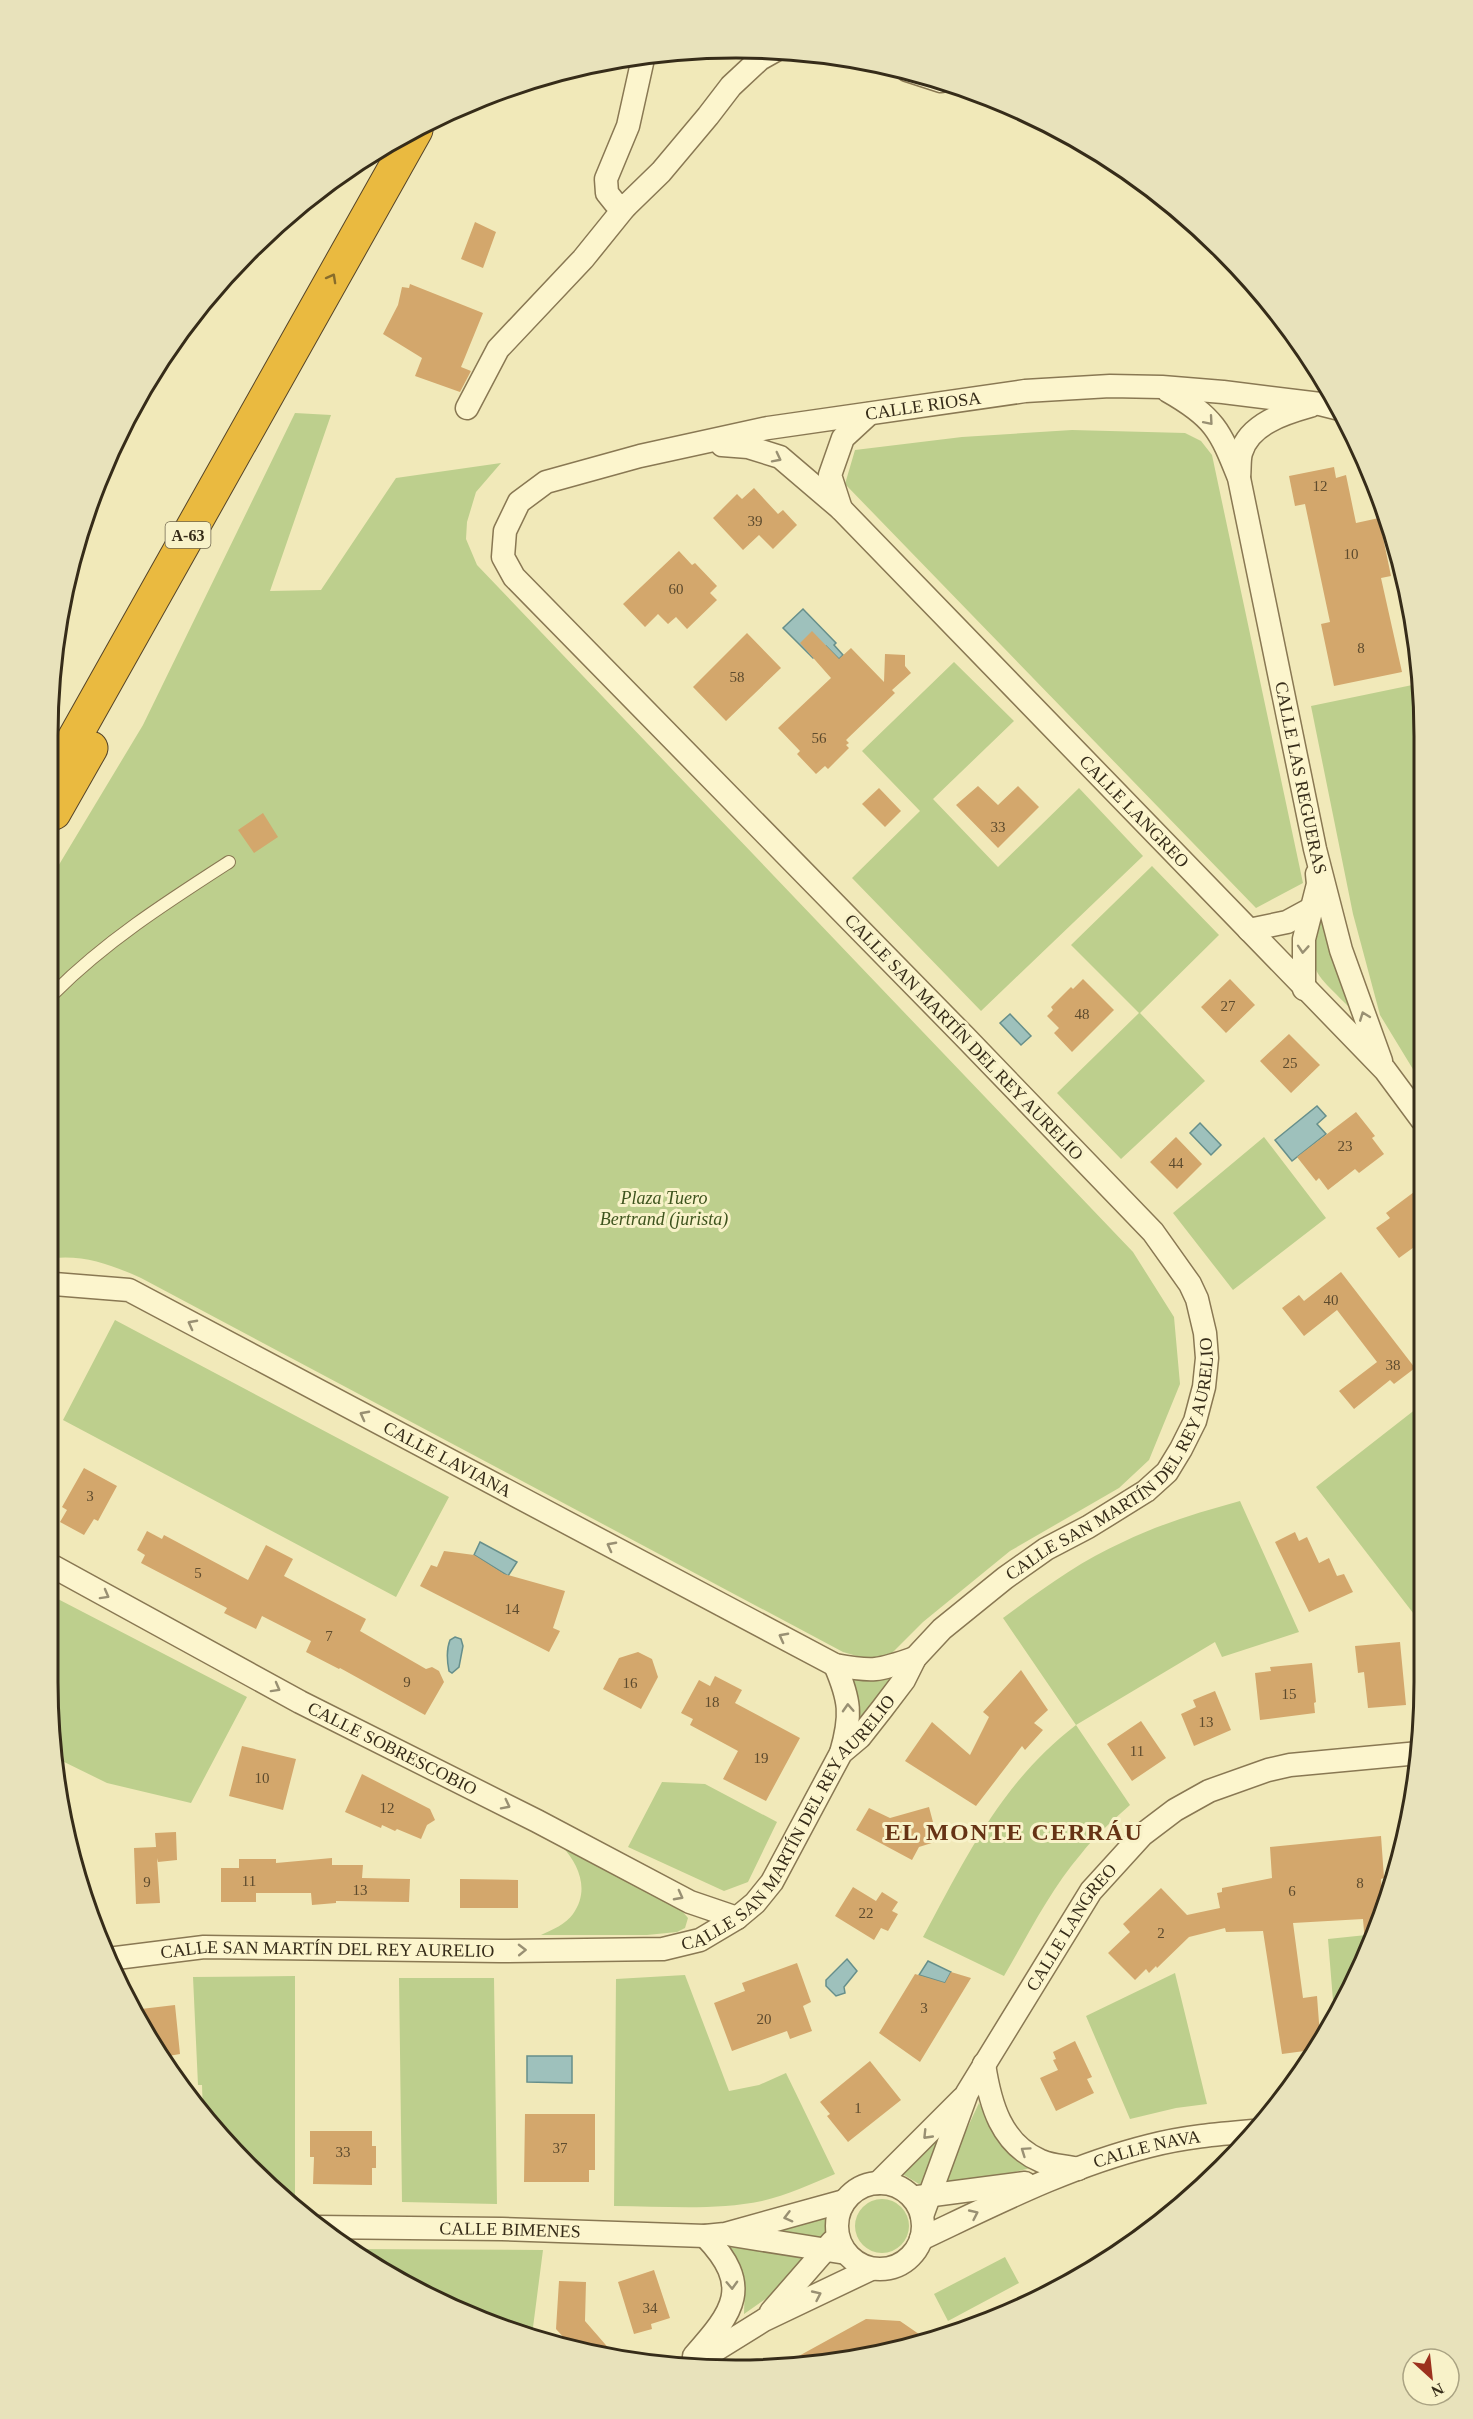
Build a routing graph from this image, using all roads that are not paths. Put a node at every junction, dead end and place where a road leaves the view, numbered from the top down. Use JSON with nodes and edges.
{"nodes":[{"id":1,"x":760,"y":59,"type":"edge"},
{"id":2,"x":642,"y":65,"type":"edge"},
{"id":3,"x":408,"y":143,"type":"edge"},
{"id":4,"x":625,"y":207,"type":"junction"},
{"id":5,"x":304,"y":329,"type":"junction"},
{"id":6,"x":1162,"y":387,"type":"junction"},
{"id":7,"x":1328,"y":406,"type":"edge"},
{"id":8,"x":1328,"y":406,"type":"edge"},
{"id":9,"x":467,"y":408,"type":"dead end"},
{"id":10,"x":869,"y":414,"type":"junction"},
{"id":11,"x":700,"y":443,"type":"junction"},
{"id":12,"x":1239,"y":478,"type":"junction"},
{"id":13,"x":519,"y":502,"type":"joint"},
{"id":14,"x":841,"y":509,"type":"junction"},
{"id":15,"x":58,"y":764,"type":"edge"},
{"id":16,"x":58,"y":806,"type":"edge"},
{"id":17,"x":1315,"y":849,"type":"junction"},
{"id":18,"x":229,"y":862,"type":"dead end"},
{"id":19,"x":1311,"y":909,"type":"junction"},
{"id":20,"x":1249,"y":930,"type":"junction"},
{"id":21,"x":58,"y":989,"type":"edge"},
{"id":22,"x":1304,"y":989,"type":"junction"},
{"id":23,"x":1385,"y":1070,"type":"junction"},
{"id":24,"x":1414,"y":1109,"type":"edge"},
{"id":25,"x":58,"y":1284,"type":"edge"},
{"id":26,"x":58,"y":1569,"type":"edge"},
{"id":27,"x":915,"y":1658,"type":"junction"},
{"id":28,"x":835,"y":1665,"type":"junction"},
{"id":29,"x":841,"y":1752,"type":"junction"},
{"id":30,"x":1411,"y":1754,"type":"edge"},
{"id":31,"x":737,"y":1918,"type":"junction"},
{"id":32,"x":117,"y":1958,"type":"edge"},
{"id":33,"x":984,"y":2064,"type":"junction"},
{"id":34,"x":967,"y":2092,"type":"junction"},
{"id":35,"x":1243,"y":2133,"type":"edge"},
{"id":36,"x":1080,"y":2169,"type":"junction"},
{"id":37,"x":1045,"y":2181,"type":"junction"},
{"id":38,"x":878,"y":2183,"type":"junction"},
{"id":39,"x":844,"y":2201,"type":"junction"},
{"id":40,"x":922,"y":2203,"type":"junction"},
{"id":41,"x":334,"y":2227,"type":"edge"},
{"id":42,"x":715,"y":2235,"type":"junction"},
{"id":43,"x":921,"y":2239,"type":"junction"},
{"id":44,"x":836,"y":2246,"type":"junction"},
{"id":45,"x":871,"y":2269,"type":"junction"},
{"id":46,"x":764,"y":2320,"type":"junction"},
{"id":47,"x":691,"y":2359,"type":"edge"},
{"id":48,"x":701,"y":2359,"type":"edge"}],
"edges":[{"from":1,"to":4,"type":"street"},
{"from":2,"to":4,"type":"street"},
{"from":5,"to":3,"type":"highway","number":"A-63","one_way":true},
{"from":4,"to":9,"type":"street"},
{"from":5,"to":15,"type":"highway","number":"A-63"},
{"from":5,"to":16,"type":"highway"},
{"from":6,"to":7,"type":"street","name":"CALLE RIOSA"},
{"from":6,"to":10,"type":"street","name":"CALLE RIOSA"},
{"from":6,"to":12,"type":"street","name":"CALLE LAS REGUERAS","one_way":true},
{"from":8,"to":12,"type":"street","name":"CALLE LAS REGUERAS"},
{"from":10,"to":11,"type":"street","name":"CALLE RIOSA"},
{"from":10,"to":14,"type":"street"},
{"from":11,"to":13,"type":"street","name":"CALLE RIOSA"},
{"from":11,"to":14,"type":"street","name":"CALLE LANGREO","one_way":true},
{"from":12,"to":17,"type":"street","name":"CALLE LAS REGUERAS"},
{"from":13,"to":27,"type":"street","name":"CALLE SAN MARTÍN DEL REY AURELIO"},
{"from":14,"to":20,"type":"street","name":"CALLE LANGREO"},
{"from":17,"to":19,"type":"street"},
{"from":23,"to":17,"type":"street","name":"CALLE LAS REGUERAS","one_way":true},
{"from":18,"to":21,"type":"lane"},
{"from":19,"to":20,"type":"street"},
{"from":19,"to":22,"type":"street","one_way":true},
{"from":20,"to":22,"type":"street","name":"CALLE LANGREO"},
{"from":22,"to":23,"type":"street","name":"CALLE LANGREO"},
{"from":23,"to":24,"type":"street","name":"CALLE LANGREO"},
{"from":28,"to":25,"type":"street","name":"CALLE LAVIANA","one_way":true},
{"from":26,"to":31,"type":"street","name":"CALLE SOBRESCOBIO","one_way":true},
{"from":27,"to":28,"type":"street","name":"CALLE LAVIANA"},
{"from":27,"to":29,"type":"street","name":"CALLE SAN MARTÍN DEL REY AURELIO"},
{"from":29,"to":28,"type":"street","one_way":true},
{"from":29,"to":31,"type":"street","name":"CALLE SAN MARTÍN DEL REY AURELIO"},
{"from":30,"to":33,"type":"street","name":"CALLE LANGREO"},
{"from":32,"to":31,"type":"street","name":"CALLE SAN MARTÍN DEL REY AURELIO","one_way":true},
{"from":33,"to":34,"type":"street","name":"CALLE LANGREO"},
{"from":36,"to":33,"type":"street","one_way":true},
{"from":34,"to":38,"type":"street","name":"CALLE LANGREO","one_way":true},
{"from":34,"to":40,"type":"street","name":"CALLE LANGREO"},
{"from":35,"to":36,"type":"street","name":"CALLE NAVA"},
{"from":36,"to":37,"type":"street","name":"CALLE NAVA"},
{"from":37,"to":40,"type":"street","name":"CALLE NAVA"},
{"from":43,"to":37,"type":"street","name":"CALLE NAVA","one_way":true},
{"from":38,"to":39,"type":"street"},
{"from":38,"to":40,"type":"street"},
{"from":39,"to":42,"type":"street","name":"CALLE BIMENES","one_way":true},
{"from":39,"to":44,"type":"street"},
{"from":40,"to":43,"type":"street"},
{"from":41,"to":42,"type":"street","name":"CALLE BIMENES"},
{"from":42,"to":44,"type":"street","name":"CALLE BIMENES"},
{"from":42,"to":47,"type":"street","one_way":true},
{"from":43,"to":45,"type":"street"},
{"from":44,"to":45,"type":"street"},
{"from":44,"to":46,"type":"street"},
{"from":46,"to":45,"type":"street","one_way":true},
{"from":46,"to":48,"type":"street"}]}
